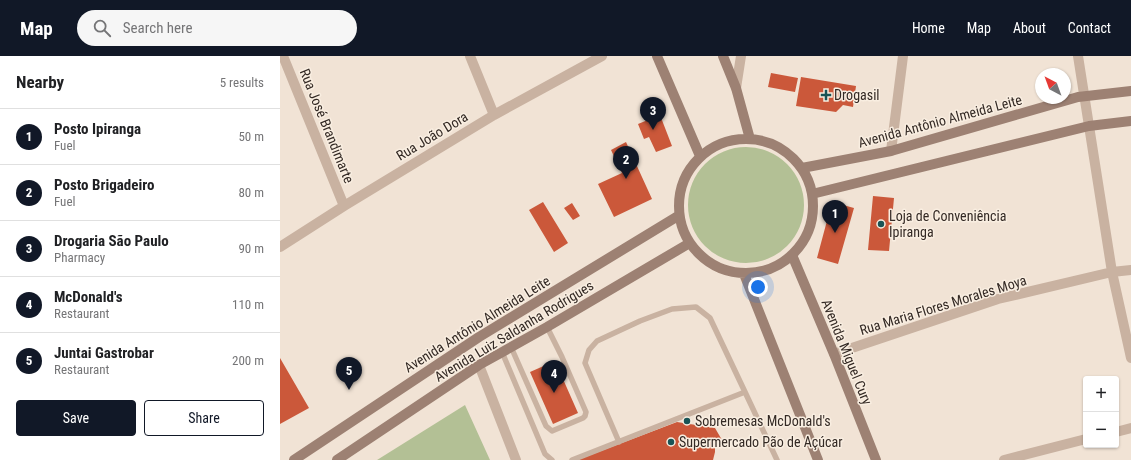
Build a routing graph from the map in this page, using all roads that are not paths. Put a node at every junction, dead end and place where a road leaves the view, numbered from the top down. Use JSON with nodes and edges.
{"nodes":[{"id":1,"x":283,"y":56,"type":"edge"},
{"id":2,"x":470,"y":56,"type":"edge"},
{"id":3,"x":602,"y":56,"type":"edge"},
{"id":4,"x":657,"y":56,"type":"edge"},
{"id":5,"x":723,"y":56,"type":"edge"},
{"id":6,"x":741,"y":56,"type":"edge"},
{"id":7,"x":903,"y":56,"type":"edge"},
{"id":8,"x":1078,"y":56,"type":"edge"},
{"id":9,"x":736,"y":88,"type":"junction"},
{"id":10,"x":1131,"y":91,"type":"edge"},
{"id":11,"x":1084,"y":97,"type":"junction"},
{"id":12,"x":494,"y":115,"type":"junction"},
{"id":13,"x":1131,"y":121,"type":"edge"},
{"id":14,"x":1089,"y":126,"type":"junction"},
{"id":15,"x":750,"y":138,"type":"junction"},
{"id":16,"x":891,"y":151,"type":"junction"},
{"id":17,"x":700,"y":156,"type":"junction"},
{"id":18,"x":802,"y":168,"type":"junction"},
{"id":19,"x":812,"y":194,"type":"junction"},
{"id":20,"x":344,"y":206,"type":"junction"},
{"id":21,"x":678,"y":216,"type":"junction"},
{"id":22,"x":688,"y":244,"type":"junction"},
{"id":23,"x":280,"y":247,"type":"edge"},
{"id":24,"x":792,"y":255,"type":"junction"},
{"id":25,"x":1131,"y":270,"type":"edge"},
{"id":26,"x":1112,"y":272,"type":"junction"},
{"id":27,"x":744,"y":274,"type":"junction"},
{"id":28,"x":548,"y":327,"type":"junction"},
{"id":29,"x":511,"y":347,"type":"junction"},
{"id":30,"x":502,"y":352,"type":"junction"},
{"id":31,"x":834,"y":354,"type":"junction"},
{"id":32,"x":1131,"y":358,"type":"edge"},
{"id":33,"x":478,"y":365,"type":"junction"},
{"id":34,"x":745,"y":392,"type":"junction"},
{"id":35,"x":1131,"y":428,"type":"edge"},
{"id":36,"x":1119,"y":431,"type":"edge"},
{"id":37,"x":1083,"y":440,"type":"edge"},
{"id":38,"x":619,"y":442,"type":"junction"},
{"id":39,"x":294,"y":460,"type":"edge"},
{"id":40,"x":337,"y":460,"type":"edge"},
{"id":41,"x":516,"y":460,"type":"edge"},
{"id":42,"x":552,"y":460,"type":"edge"},
{"id":43,"x":572,"y":460,"type":"edge"},
{"id":44,"x":777,"y":460,"type":"edge"},
{"id":45,"x":818,"y":460,"type":"edge"},
{"id":46,"x":876,"y":460,"type":"edge"},
{"id":47,"x":1004,"y":460,"type":"edge"}],
"edges":[{"from":1,"to":20,"type":"street","name":"Rua José Brandimarte"},
{"from":2,"to":12,"type":"street"},
{"from":3,"to":12,"type":"street","name":"Rua João Dora"},
{"from":4,"to":17,"type":"main road"},
{"from":5,"to":9,"type":"main road"},
{"from":6,"to":9,"type":"street"},
{"from":7,"to":16,"type":"street"},
{"from":8,"to":11,"type":"street"},
{"from":9,"to":15,"type":"main road"},
{"from":10,"to":11,"type":"main road","name":"Avenida Antônio Almeida Leite"},
{"from":11,"to":14,"type":"street"},
{"from":11,"to":16,"type":"main road","name":"Avenida Antônio Almeida Leite"},
{"from":12,"to":20,"type":"street","name":"Rua João Dora"},
{"from":13,"to":14,"type":"main road"},
{"from":14,"to":19,"type":"main road"},
{"from":14,"to":26,"type":"street"},
{"from":15,"to":17,"type":"main road"},
{"from":15,"to":18,"type":"main road"},
{"from":16,"to":18,"type":"main road","name":"Avenida Antônio Almeida Leite"},
{"from":17,"to":21,"type":"main road"},
{"from":18,"to":19,"type":"main road"},
{"from":19,"to":24,"type":"main road"},
{"from":20,"to":23,"type":"street","name":"Rua João Dora"},
{"from":21,"to":22,"type":"main road"},
{"from":21,"to":39,"type":"main road","name":"Avenida Antônio Almeida Leite"},
{"from":22,"to":27,"type":"main road"},
{"from":22,"to":28,"type":"main road","name":"Avenida Luiz Saldanha Rodrigues"},
{"from":24,"to":27,"type":"main road"},
{"from":24,"to":31,"type":"main road","name":"Avenida Miguel Cury"},
{"from":25,"to":26,"type":"street","name":"Rua Maria Flores Morales Moya"},
{"from":26,"to":31,"type":"street","name":"Rua Maria Flores Morales Moya"},
{"from":26,"to":32,"type":"street"},
{"from":27,"to":45,"type":"main road"},
{"from":28,"to":29,"type":"main road","name":"Avenida Luiz Saldanha Rodrigues"},
{"from":28,"to":29,"type":"lane"},
{"from":29,"to":30,"type":"main road","name":"Avenida Luiz Saldanha Rodrigues"},
{"from":30,"to":33,"type":"main road","name":"Avenida Luiz Saldanha Rodrigues"},
{"from":30,"to":42,"type":"lane"},
{"from":31,"to":46,"type":"main road","name":"Avenida Miguel Cury"},
{"from":33,"to":40,"type":"main road","name":"Avenida Luiz Saldanha Rodrigues"},
{"from":33,"to":41,"type":"street"},
{"from":34,"to":38,"type":"lane"},
{"from":34,"to":38,"type":"lane"},
{"from":34,"to":44,"type":"lane"},
{"from":35,"to":36,"type":"street"},
{"from":37,"to":47,"type":"street"},
{"from":38,"to":43,"type":"lane"}]}
